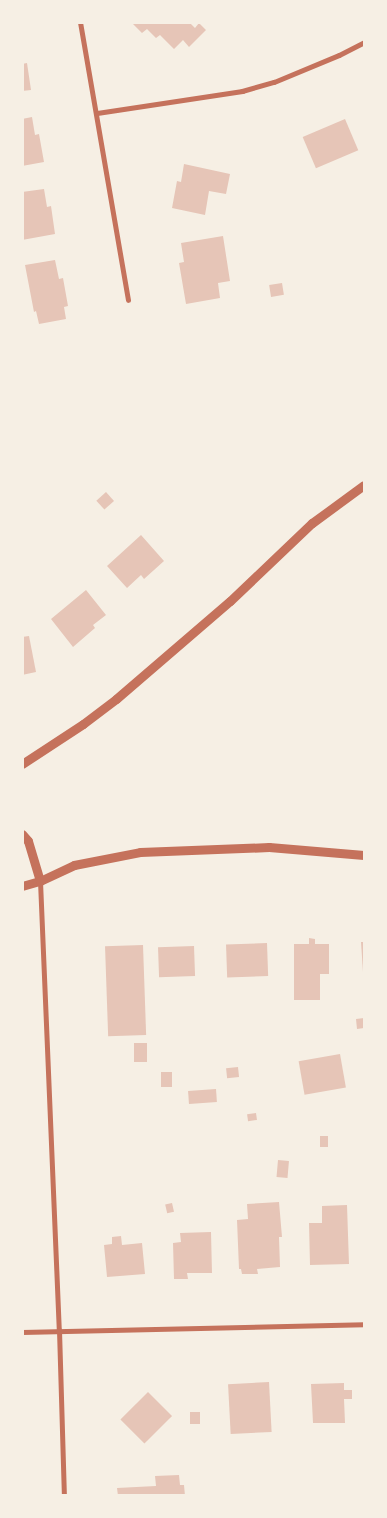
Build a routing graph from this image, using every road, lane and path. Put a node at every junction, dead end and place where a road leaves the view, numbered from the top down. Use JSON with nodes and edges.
{"nodes":[{"id":1,"x":80,"y":22,"type":"edge"},
{"id":2,"x":364,"y":42,"type":"edge"},
{"id":3,"x":98,"y":113,"type":"junction"},
{"id":4,"x":128,"y":300,"type":"dead end"},
{"id":5,"x":364,"y":486,"type":"edge"},
{"id":6,"x":22,"y":764,"type":"edge"},
{"id":7,"x":22,"y":834,"type":"edge"},
{"id":8,"x":364,"y":855,"type":"edge"},
{"id":9,"x":40,"y":881,"type":"junction"},
{"id":10,"x":22,"y":886,"type":"edge"},
{"id":11,"x":364,"y":1324,"type":"edge"},
{"id":12,"x":59,"y":1330,"type":"junction"},
{"id":13,"x":22,"y":1332,"type":"edge"},
{"id":14,"x":64,"y":1496,"type":"edge"}],
"edges":[{"from":1,"to":3,"type":"street"},
{"from":2,"to":3,"type":"street"},
{"from":3,"to":4,"type":"street"},
{"from":5,"to":6,"type":"street"},
{"from":7,"to":9,"type":"street"},
{"from":8,"to":9,"type":"street"},
{"from":9,"to":10,"type":"street"},
{"from":9,"to":12,"type":"street"},
{"from":11,"to":12,"type":"street"},
{"from":12,"to":13,"type":"street"},
{"from":12,"to":14,"type":"street"}]}
